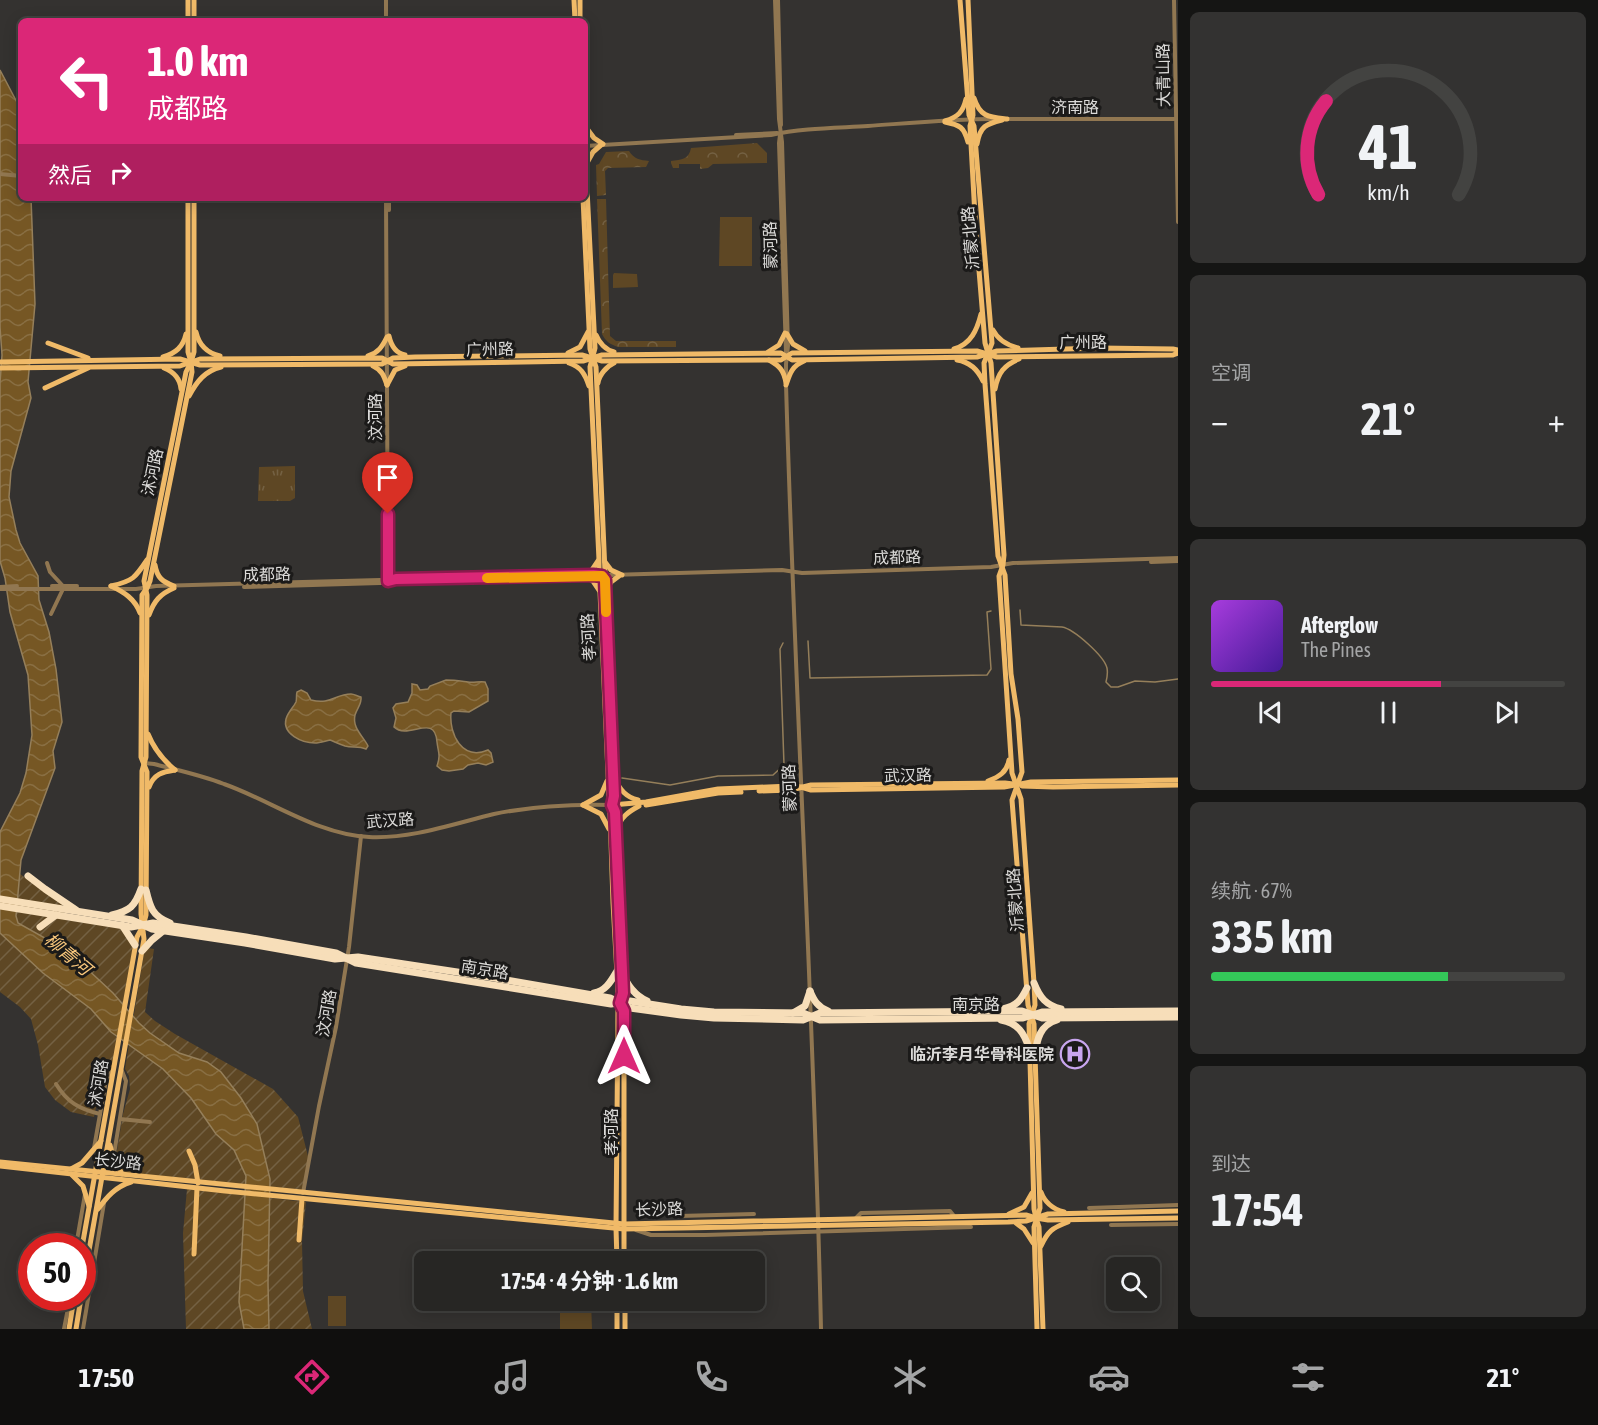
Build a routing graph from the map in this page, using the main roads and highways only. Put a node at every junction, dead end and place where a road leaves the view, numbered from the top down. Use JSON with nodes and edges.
{"nodes":[{"id":1,"x":188,"y":0,"type":"edge"},
{"id":2,"x":194,"y":0,"type":"edge"},
{"id":3,"x":574,"y":0,"type":"edge"},
{"id":4,"x":580,"y":0,"type":"edge"},
{"id":5,"x":960,"y":0,"type":"edge"},
{"id":6,"x":968,"y":0,"type":"edge"},
{"id":7,"x":188,"y":18,"type":"edge"},
{"id":8,"x":194,"y":18,"type":"edge"},
{"id":9,"x":575,"y":18,"type":"edge"},
{"id":10,"x":580,"y":18,"type":"edge"},
{"id":11,"x":969,"y":88,"type":"junction"},
{"id":12,"x":588,"y":130,"type":"edge"},
{"id":13,"x":973,"y":152,"type":"junction"},
{"id":14,"x":588,"y":161,"type":"edge"},
{"id":15,"x":588,"y":196,"type":"edge"},
{"id":16,"x":188,"y":201,"type":"edge"},
{"id":17,"x":194,"y":201,"type":"edge"},
{"id":18,"x":583,"y":201,"type":"edge"},
{"id":19,"x":982,"y":309,"type":"junction"},
{"id":20,"x":191,"y":322,"type":"junction"},
{"id":21,"x":991,"y":325,"type":"junction"},
{"id":22,"x":592,"y":330,"type":"junction"},
{"id":23,"x":48,"y":343,"type":"dead end"},
{"id":24,"x":64,"y":349,"type":"junction"},
{"id":25,"x":1178,"y":352,"type":"edge"},
{"id":26,"x":1035,"y":353,"type":"junction"},
{"id":27,"x":941,"y":354,"type":"junction"},
{"id":28,"x":988,"y":354,"type":"junction"},
{"id":29,"x":767,"y":356,"type":"junction"},
{"id":30,"x":808,"y":356,"type":"junction"},
{"id":31,"x":365,"y":357,"type":"junction"},
{"id":32,"x":561,"y":358,"type":"junction"},
{"id":33,"x":593,"y":358,"type":"junction"},
{"id":34,"x":623,"y":358,"type":"junction"},
{"id":35,"x":55,"y":360,"type":"junction"},
{"id":36,"x":387,"y":360,"type":"junction"},
{"id":37,"x":415,"y":360,"type":"junction"},
{"id":38,"x":0,"y":362,"type":"edge"},
{"id":39,"x":191,"y":362,"type":"junction"},
{"id":40,"x":227,"y":362,"type":"junction"},
{"id":41,"x":92,"y":363,"type":"junction"},
{"id":42,"x":155,"y":363,"type":"junction"},
{"id":43,"x":39,"y":364,"type":"junction"},
{"id":44,"x":368,"y":364,"type":"junction"},
{"id":45,"x":54,"y":367,"type":"junction"},
{"id":46,"x":0,"y":368,"type":"edge"},
{"id":47,"x":64,"y":379,"type":"junction"},
{"id":48,"x":985,"y":384,"type":"junction"},
{"id":49,"x":45,"y":388,"type":"dead end"},
{"id":50,"x":594,"y":393,"type":"junction"},
{"id":51,"x":993,"y":399,"type":"junction"},
{"id":52,"x":183,"y":401,"type":"junction"},
{"id":53,"x":151,"y":559,"type":"junction"},
{"id":54,"x":601,"y":560,"type":"junction"},
{"id":55,"x":1003,"y":565,"type":"junction"},
{"id":56,"x":603,"y":593,"type":"junction"},
{"id":57,"x":144,"y":618,"type":"junction"},
{"id":58,"x":147,"y":731,"type":"junction"},
{"id":59,"x":1010,"y":746,"type":"junction"},
{"id":60,"x":144,"y":763,"type":"junction"},
{"id":61,"x":611,"y":776,"type":"junction"},
{"id":62,"x":1178,"y":780,"type":"edge"},
{"id":63,"x":976,"y":783,"type":"junction"},
{"id":64,"x":1017,"y":785,"type":"junction"},
{"id":65,"x":1178,"y":785,"type":"edge"},
{"id":66,"x":801,"y":787,"type":"junction"},
{"id":67,"x":147,"y":792,"type":"junction"},
{"id":68,"x":646,"y":802,"type":"junction"},
{"id":69,"x":612,"y":805,"type":"junction"},
{"id":70,"x":639,"y":806,"type":"junction"},
{"id":71,"x":613,"y":833,"type":"junction"},
{"id":72,"x":28,"y":876,"type":"dead end"},
{"id":73,"x":144,"y":889,"type":"junction"},
{"id":74,"x":53,"y":894,"type":"junction"},
{"id":75,"x":0,"y":899,"type":"edge"},
{"id":76,"x":0,"y":906,"type":"edge"},
{"id":77,"x":44,"y":906,"type":"junction"},
{"id":78,"x":34,"y":908,"type":"junction"},
{"id":79,"x":81,"y":912,"type":"junction"},
{"id":80,"x":56,"y":915,"type":"junction"},
{"id":81,"x":106,"y":916,"type":"junction"},
{"id":82,"x":122,"y":925,"type":"junction"},
{"id":83,"x":143,"y":926,"type":"junction"},
{"id":84,"x":40,"y":927,"type":"dead end"},
{"id":85,"x":184,"y":928,"type":"junction"},
{"id":86,"x":163,"y":931,"type":"junction"},
{"id":87,"x":135,"y":945,"type":"junction"},
{"id":88,"x":142,"y":951,"type":"junction"},
{"id":89,"x":346,"y":957,"type":"junction"},
{"id":90,"x":619,"y":972,"type":"junction"},
{"id":91,"x":1034,"y":983,"type":"junction"},
{"id":92,"x":1027,"y":988,"type":"junction"},
{"id":93,"x":587,"y":994,"type":"junction"},
{"id":94,"x":620,"y":1003,"type":"junction"},
{"id":95,"x":654,"y":1005,"type":"junction"},
{"id":96,"x":1178,"y":1011,"type":"edge"},
{"id":97,"x":792,"y":1013,"type":"junction"},
{"id":98,"x":833,"y":1013,"type":"junction"},
{"id":99,"x":1031,"y":1014,"type":"junction"},
{"id":100,"x":1070,"y":1014,"type":"junction"},
{"id":101,"x":987,"y":1015,"type":"junction"},
{"id":102,"x":812,"y":1016,"type":"junction"},
{"id":103,"x":1178,"y":1017,"type":"edge"},
{"id":104,"x":1029,"y":1048,"type":"junction"},
{"id":105,"x":1035,"y":1055,"type":"junction"},
{"id":106,"x":102,"y":1140,"type":"junction"},
{"id":107,"x":110,"y":1141,"type":"junction"},
{"id":108,"x":189,"y":1151,"type":"dead end"},
{"id":109,"x":0,"y":1164,"type":"edge"},
{"id":110,"x":71,"y":1172,"type":"junction"},
{"id":111,"x":122,"y":1174,"type":"junction"},
{"id":112,"x":96,"y":1175,"type":"junction"},
{"id":113,"x":103,"y":1175,"type":"junction"},
{"id":114,"x":133,"y":1181,"type":"junction"},
{"id":115,"x":197,"y":1185,"type":"junction"},
{"id":116,"x":1039,"y":1185,"type":"junction"},
{"id":117,"x":1033,"y":1191,"type":"junction"},
{"id":118,"x":303,"y":1196,"type":"junction"},
{"id":119,"x":1149,"y":1206,"type":"road end"},
{"id":120,"x":89,"y":1207,"type":"junction"},
{"id":121,"x":97,"y":1211,"type":"junction"},
{"id":122,"x":1156,"y":1211,"type":"junction"},
{"id":123,"x":1178,"y":1211,"type":"edge"},
{"id":124,"x":754,"y":1214,"type":"road end"},
{"id":125,"x":1069,"y":1214,"type":"junction"},
{"id":126,"x":1005,"y":1215,"type":"junction"},
{"id":127,"x":679,"y":1216,"type":"road end"},
{"id":128,"x":1036,"y":1218,"type":"junction"},
{"id":129,"x":1178,"y":1218,"type":"edge"},
{"id":130,"x":758,"y":1220,"type":"junction"},
{"id":131,"x":1071,"y":1220,"type":"junction"},
{"id":132,"x":1106,"y":1220,"type":"junction"},
{"id":133,"x":674,"y":1222,"type":"junction"},
{"id":134,"x":1008,"y":1222,"type":"junction"},
{"id":135,"x":819,"y":1225,"type":"junction"},
{"id":136,"x":1111,"y":1225,"type":"road end"},
{"id":137,"x":616,"y":1226,"type":"junction"},
{"id":138,"x":624,"y":1226,"type":"junction"},
{"id":139,"x":778,"y":1226,"type":"junction"},
{"id":140,"x":700,"y":1228,"type":"junction"},
{"id":141,"x":84,"y":1233,"type":"edge"},
{"id":142,"x":93,"y":1233,"type":"edge"},
{"id":143,"x":772,"y":1233,"type":"road end"},
{"id":144,"x":705,"y":1235,"type":"road end"},
{"id":145,"x":298,"y":1240,"type":"dead end"},
{"id":146,"x":1037,"y":1247,"type":"junction"},
{"id":147,"x":617,"y":1251,"type":"edge"},
{"id":148,"x":624,"y":1251,"type":"edge"},
{"id":149,"x":194,"y":1254,"type":"dead end"},
{"id":150,"x":72,"y":1311,"type":"edge"},
{"id":151,"x":79,"y":1311,"type":"edge"},
{"id":152,"x":617,"y":1311,"type":"edge"},
{"id":153,"x":625,"y":1311,"type":"edge"},
{"id":154,"x":69,"y":1329,"type":"edge"},
{"id":155,"x":76,"y":1329,"type":"edge"},
{"id":156,"x":616,"y":1329,"type":"edge"},
{"id":157,"x":625,"y":1329,"type":"edge"},
{"id":158,"x":1037,"y":1329,"type":"edge"},
{"id":159,"x":1043,"y":1329,"type":"edge"}],
"edges":[{"from":1,"to":7,"type":"main road"},
{"from":2,"to":8,"type":"main road"},
{"from":3,"to":9,"type":"main road"},
{"from":4,"to":10,"type":"main road"},
{"from":5,"to":11,"type":"main road","name":"沂蒙北路"},
{"from":6,"to":11,"type":"main road","name":"沂蒙北路"},
{"from":11,"to":13,"type":"main road","name":"沂蒙北路"},
{"from":11,"to":13,"type":"main road"},
{"from":11,"to":13,"type":"main road"},
{"from":12,"to":14,"type":"main road"},
{"from":13,"to":19,"type":"main road","name":"沂蒙北路"},
{"from":13,"to":21,"type":"main road","name":"沂蒙北路"},
{"from":15,"to":22,"type":"main road","name":"孝河路"},
{"from":16,"to":20,"type":"main road","name":"沭河路"},
{"from":17,"to":20,"type":"main road","name":"沭河路"},
{"from":18,"to":22,"type":"main road","name":"孝河路"},
{"from":19,"to":27,"type":"main road"},
{"from":19,"to":28,"type":"main road","name":"沂蒙北路"},
{"from":20,"to":39,"type":"main road","name":"沭河路"},
{"from":20,"to":40,"type":"main road"},
{"from":20,"to":42,"type":"main road"},
{"from":21,"to":26,"type":"main road"},
{"from":21,"to":28,"type":"main road","name":"沂蒙北路"},
{"from":22,"to":32,"type":"main road"},
{"from":22,"to":33,"type":"main road","name":"孝河路"},
{"from":22,"to":34,"type":"main road"},
{"from":23,"to":24,"type":"main road"},
{"from":24,"to":35,"type":"main road"},
{"from":24,"to":41,"type":"main road"},
{"from":25,"to":26,"type":"main road","name":"广州路"},
{"from":26,"to":28,"type":"main road","name":"广州路"},
{"from":26,"to":51,"type":"main road"},
{"from":27,"to":28,"type":"main road","name":"广州路"},
{"from":27,"to":30,"type":"main road","name":"广州路"},
{"from":27,"to":48,"type":"main road"},
{"from":28,"to":48,"type":"main road","name":"沂蒙北路"},
{"from":28,"to":51,"type":"main road","name":"沂蒙北路"},
{"from":29,"to":30,"type":"main road","name":"广州路"},
{"from":29,"to":30,"type":"main road"},
{"from":29,"to":30,"type":"main road"},
{"from":29,"to":34,"type":"main road","name":"广州路"},
{"from":31,"to":36,"type":"main road","name":"广州路"},
{"from":31,"to":37,"type":"main road"},
{"from":31,"to":40,"type":"main road","name":"广州路"},
{"from":32,"to":33,"type":"main road","name":"广州路"},
{"from":32,"to":37,"type":"main road","name":"广州路"},
{"from":32,"to":50,"type":"main road"},
{"from":33,"to":34,"type":"main road","name":"广州路"},
{"from":33,"to":50,"type":"main road","name":"孝河路"},
{"from":34,"to":50,"type":"main road"},
{"from":35,"to":41,"type":"main road","name":"广州路"},
{"from":35,"to":43,"type":"main road","name":"广州路"},
{"from":36,"to":37,"type":"main road","name":"广州路"},
{"from":36,"to":44,"type":"main road","name":"广州路"},
{"from":37,"to":44,"type":"main road"},
{"from":38,"to":43,"type":"main road"},
{"from":39,"to":40,"type":"main road","name":"广州路"},
{"from":39,"to":42,"type":"main road","name":"广州路"},
{"from":39,"to":52,"type":"main road","name":"沭河路"},
{"from":40,"to":44,"type":"main road","name":"广州路"},
{"from":40,"to":52,"type":"main road"},
{"from":41,"to":42,"type":"main road","name":"广州路"},
{"from":41,"to":45,"type":"main road","name":"广州路"},
{"from":41,"to":47,"type":"main road"},
{"from":42,"to":52,"type":"main road"},
{"from":43,"to":45,"type":"main road","name":"广州路"},
{"from":43,"to":46,"type":"main road"},
{"from":45,"to":47,"type":"main road"},
{"from":47,"to":49,"type":"main road"},
{"from":48,"to":55,"type":"main road","name":"沂蒙北路"},
{"from":50,"to":54,"type":"main road","name":"孝河路"},
{"from":51,"to":55,"type":"main road","name":"沂蒙北路"},
{"from":52,"to":53,"type":"main road","name":"沭河路"},
{"from":53,"to":57,"type":"main road","name":"沭河路"},
{"from":53,"to":57,"type":"main road"},
{"from":53,"to":57,"type":"main road"},
{"from":54,"to":56,"type":"main road","name":"孝河路"},
{"from":54,"to":56,"type":"main road"},
{"from":54,"to":56,"type":"main road"},
{"from":55,"to":59,"type":"main road","name":"沂蒙北路"},
{"from":55,"to":64,"type":"main road","name":"沂蒙北路"},
{"from":56,"to":61,"type":"main road","name":"孝河路"},
{"from":57,"to":58,"type":"main road","name":"沭河路"},
{"from":57,"to":60,"type":"main road","name":"沭河路"},
{"from":58,"to":60,"type":"main road","name":"沭河路"},
{"from":58,"to":67,"type":"main road"},
{"from":59,"to":63,"type":"main road"},
{"from":59,"to":64,"type":"main road","name":"沂蒙北路"},
{"from":60,"to":67,"type":"main road","name":"沭河路"},
{"from":60,"to":73,"type":"main road","name":"沭河路"},
{"from":61,"to":68,"type":"main road"},
{"from":61,"to":69,"type":"main road","name":"孝河路"},
{"from":61,"to":71,"type":"main road"},
{"from":62,"to":64,"type":"main road","name":"武汉路"},
{"from":63,"to":64,"type":"main road","name":"武汉路"},
{"from":63,"to":66,"type":"main road","name":"武汉路"},
{"from":64,"to":65,"type":"main road","name":"武汉路"},
{"from":64,"to":66,"type":"main road","name":"武汉路"},
{"from":64,"to":91,"type":"main road","name":"沂蒙北路"},
{"from":64,"to":92,"type":"main road","name":"沂蒙北路"},
{"from":66,"to":68,"type":"main road","name":"武汉路"},
{"from":66,"to":70,"type":"main road","name":"武汉路"},
{"from":67,"to":73,"type":"main road","name":"沭河路"},
{"from":68,"to":69,"type":"main road","name":"武汉路"},
{"from":69,"to":70,"type":"main road","name":"武汉路"},
{"from":69,"to":71,"type":"main road","name":"孝河路"},
{"from":70,"to":71,"type":"main road"},
{"from":71,"to":90,"type":"main road","name":"孝河路"},
{"from":72,"to":74,"type":"highway"},
{"from":73,"to":81,"type":"highway"},
{"from":73,"to":83,"type":"main road","name":"沭河路"},
{"from":73,"to":85,"type":"highway"},
{"from":74,"to":77,"type":"highway"},
{"from":74,"to":79,"type":"highway"},
{"from":75,"to":78,"type":"highway"},
{"from":76,"to":78,"type":"highway"},
{"from":77,"to":78,"type":"highway","name":"南京路"},
{"from":77,"to":79,"type":"highway","name":"南京路"},
{"from":78,"to":80,"type":"highway","name":"南京路"},
{"from":79,"to":81,"type":"highway","name":"南京路"},
{"from":80,"to":82,"type":"highway","name":"南京路"},
{"from":80,"to":84,"type":"highway"},
{"from":81,"to":83,"type":"highway","name":"南京路"},
{"from":82,"to":83,"type":"highway","name":"南京路"},
{"from":82,"to":87,"type":"highway"},
{"from":83,"to":85,"type":"highway","name":"南京路"},
{"from":83,"to":86,"type":"highway","name":"南京路"},
{"from":83,"to":87,"type":"main road","name":"沭河路"},
{"from":83,"to":88,"type":"main road","name":"沭河路"},
{"from":85,"to":89,"type":"highway","name":"南京路"},
{"from":86,"to":88,"type":"highway"},
{"from":86,"to":89,"type":"highway","name":"南京路"},
{"from":87,"to":106,"type":"main road","name":"沭河路"},
{"from":88,"to":107,"type":"main road","name":"沭河路"},
{"from":89,"to":93,"type":"highway","name":"南京路"},
{"from":89,"to":94,"type":"highway","name":"南京路"},
{"from":90,"to":93,"type":"highway"},
{"from":90,"to":94,"type":"main road","name":"孝河路"},
{"from":90,"to":95,"type":"highway"},
{"from":91,"to":99,"type":"main road","name":"沂蒙北路"},
{"from":91,"to":100,"type":"highway"},
{"from":92,"to":99,"type":"main road","name":"沂蒙北路"},
{"from":92,"to":101,"type":"highway"},
{"from":93,"to":94,"type":"highway","name":"南京路"},
{"from":94,"to":95,"type":"highway","name":"南京路"},
{"from":94,"to":102,"type":"highway","name":"南京路"},
{"from":94,"to":137,"type":"main road","name":"孝河路"},
{"from":94,"to":138,"type":"main road","name":"孝河路"},
{"from":95,"to":97,"type":"highway","name":"南京路"},
{"from":96,"to":100,"type":"highway","name":"南京路"},
{"from":97,"to":98,"type":"highway"},
{"from":97,"to":102,"type":"highway","name":"南京路"},
{"from":98,"to":101,"type":"highway","name":"南京路"},
{"from":98,"to":102,"type":"highway","name":"南京路"},
{"from":99,"to":100,"type":"highway","name":"南京路"},
{"from":99,"to":101,"type":"highway","name":"南京路"},
{"from":99,"to":104,"type":"main road","name":"沂蒙北路"},
{"from":99,"to":105,"type":"main road","name":"沂蒙北路"},
{"from":100,"to":103,"type":"highway","name":"南京路"},
{"from":100,"to":105,"type":"highway"},
{"from":101,"to":102,"type":"highway","name":"南京路"},
{"from":101,"to":104,"type":"highway"},
{"from":104,"to":117,"type":"main road","name":"沂蒙北路"},
{"from":105,"to":116,"type":"main road","name":"沂蒙北路"},
{"from":106,"to":110,"type":"main road"},
{"from":106,"to":112,"type":"main road","name":"沭河路"},
{"from":107,"to":111,"type":"main road"},
{"from":107,"to":113,"type":"main road","name":"沭河路"},
{"from":108,"to":115,"type":"main road"},
{"from":109,"to":110,"type":"main road","name":"长沙路"},
{"from":110,"to":112,"type":"main road","name":"长沙路"},
{"from":110,"to":120,"type":"main road"},
{"from":111,"to":113,"type":"main road","name":"长沙路"},
{"from":111,"to":115,"type":"main road","name":"长沙路"},
{"from":112,"to":113,"type":"main road","name":"长沙路"},
{"from":112,"to":120,"type":"main road","name":"沭河路"},
{"from":113,"to":114,"type":"main road","name":"长沙路"},
{"from":113,"to":121,"type":"main road","name":"沭河路"},
{"from":114,"to":115,"type":"main road","name":"长沙路"},
{"from":114,"to":121,"type":"main road"},
{"from":115,"to":118,"type":"main road","name":"长沙路"},
{"from":115,"to":149,"type":"main road"},
{"from":116,"to":125,"type":"main road"},
{"from":116,"to":128,"type":"main road","name":"沂蒙北路"},
{"from":117,"to":126,"type":"main road"},
{"from":117,"to":128,"type":"main road","name":"沂蒙北路"},
{"from":118,"to":137,"type":"main road","name":"长沙路"},
{"from":118,"to":145,"type":"main road"},
{"from":119,"to":122,"type":"main road"},
{"from":120,"to":141,"type":"main road","name":"沭河路"},
{"from":121,"to":142,"type":"main road","name":"沭河路"},
{"from":122,"to":123,"type":"main road","name":"长沙路"},
{"from":122,"to":125,"type":"main road","name":"长沙路"},
{"from":124,"to":130,"type":"main road"},
{"from":125,"to":128,"type":"main road","name":"长沙路"},
{"from":126,"to":128,"type":"main road","name":"长沙路"},
{"from":126,"to":135,"type":"main road","name":"长沙路"},
{"from":127,"to":133,"type":"main road"},
{"from":128,"to":131,"type":"main road","name":"长沙路"},
{"from":128,"to":134,"type":"main road","name":"长沙路"},
{"from":128,"to":146,"type":"main road","name":"沂蒙北路"},
{"from":129,"to":132,"type":"main road","name":"长沙路"},
{"from":130,"to":133,"type":"main road","name":"长沙路"},
{"from":130,"to":135,"type":"main road","name":"长沙路"},
{"from":131,"to":132,"type":"main road","name":"长沙路"},
{"from":131,"to":146,"type":"main road"},
{"from":132,"to":136,"type":"main road"},
{"from":133,"to":138,"type":"main road","name":"长沙路"},
{"from":134,"to":135,"type":"main road","name":"长沙路"},
{"from":134,"to":146,"type":"main road"},
{"from":135,"to":139,"type":"main road","name":"长沙路"},
{"from":137,"to":138,"type":"main road","name":"长沙路"},
{"from":137,"to":147,"type":"main road","name":"孝河路"},
{"from":138,"to":140,"type":"main road","name":"长沙路"},
{"from":138,"to":148,"type":"main road","name":"孝河路"},
{"from":139,"to":140,"type":"main road","name":"长沙路"},
{"from":139,"to":143,"type":"main road"},
{"from":140,"to":144,"type":"main road"},
{"from":146,"to":158,"type":"main road","name":"沂蒙北路"},
{"from":146,"to":159,"type":"main road","name":"沂蒙北路"},
{"from":150,"to":154,"type":"main road"},
{"from":151,"to":155,"type":"main road"},
{"from":152,"to":156,"type":"main road"},
{"from":153,"to":157,"type":"main road"}]}
